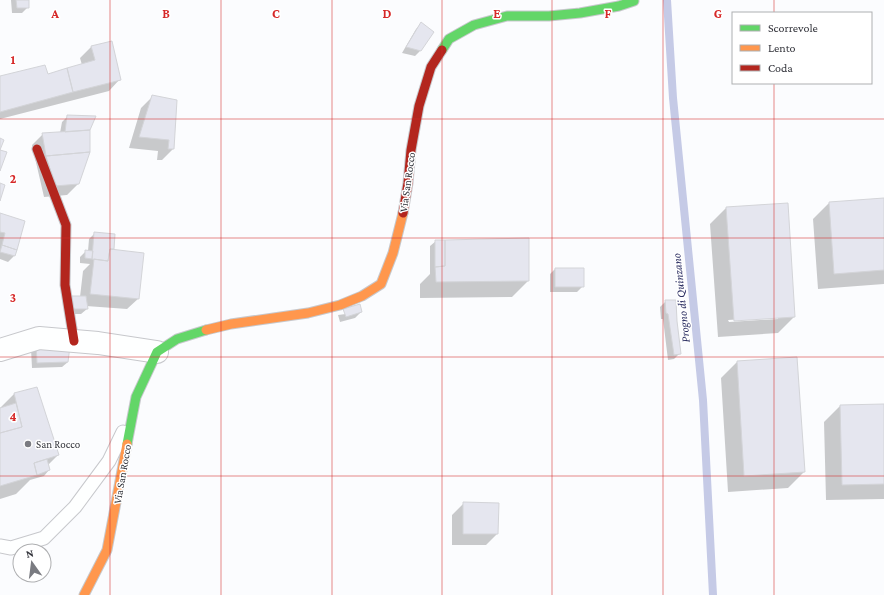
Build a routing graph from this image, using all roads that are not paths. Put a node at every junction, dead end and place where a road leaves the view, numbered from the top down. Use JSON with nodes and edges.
{"nodes":[{"id":1,"x":634,"y":1,"type":"edge"},
{"id":2,"x":37,"y":149,"type":"dead end"},
{"id":3,"x":74,"y":341,"type":"junction"},
{"id":4,"x":0,"y":350,"type":"edge"},
{"id":5,"x":157,"y":352,"type":"junction"},
{"id":6,"x":133,"y":412,"type":"junction"},
{"id":7,"x":0,"y":546,"type":"edge"},
{"id":8,"x":84,"y":595,"type":"edge"}],
"edges":[{"from":1,"to":5,"type":"street","name":"Via San Rocco"},
{"from":2,"to":3,"type":"street"},
{"from":3,"to":4,"type":"street"},
{"from":3,"to":5,"type":"street"},
{"from":5,"to":6,"type":"street","name":"Via San Rocco"},
{"from":6,"to":7,"type":"lane"},
{"from":6,"to":8,"type":"street","name":"Via San Rocco"}]}
